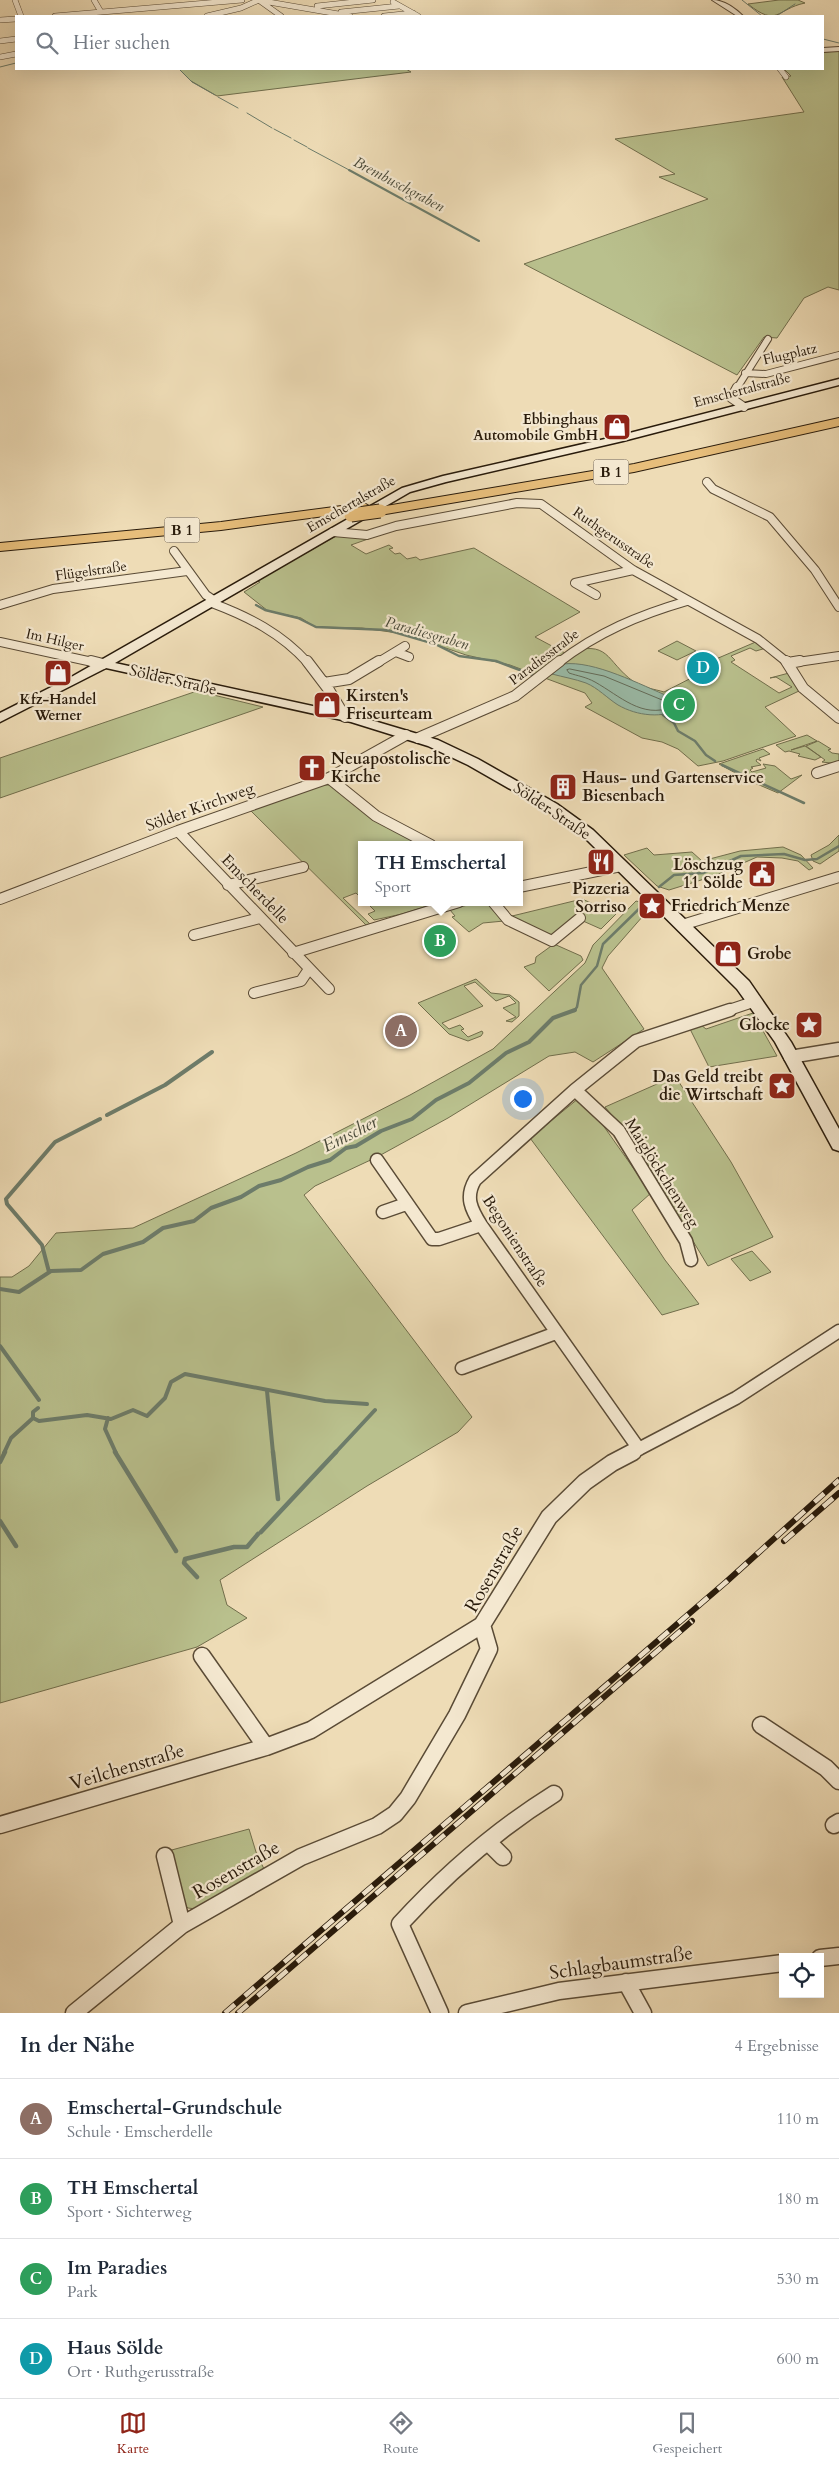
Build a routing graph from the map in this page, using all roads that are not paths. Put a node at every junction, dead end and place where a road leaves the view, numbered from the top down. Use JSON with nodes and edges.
{"nodes":[{"id":1,"x":15,"y":0,"type":"edge"},
{"id":2,"x":94,"y":0,"type":"edge"},
{"id":3,"x":151,"y":0,"type":"edge"},
{"id":4,"x":242,"y":0,"type":"edge"},
{"id":5,"x":258,"y":0,"type":"edge"},
{"id":6,"x":265,"y":0,"type":"edge"},
{"id":7,"x":272,"y":0,"type":"edge"},
{"id":8,"x":333,"y":0,"type":"edge"},
{"id":9,"x":338,"y":0,"type":"edge"},
{"id":10,"x":715,"y":0,"type":"edge"},
{"id":11,"x":391,"y":1,"type":"edge"},
{"id":12,"x":314,"y":2,"type":"dead end"},
{"id":13,"x":372,"y":2,"type":"edge"},
{"id":14,"x":343,"y":3,"type":"junction"},
{"id":15,"x":310,"y":6,"type":"dead end"},
{"id":16,"x":399,"y":6,"type":"junction"},
{"id":17,"x":349,"y":7,"type":"junction"},
{"id":18,"x":158,"y":8,"type":"junction"},
{"id":19,"x":143,"y":9,"type":"junction"},
{"id":20,"x":406,"y":9,"type":"junction"},
{"id":21,"x":355,"y":10,"type":"junction"},
{"id":22,"x":101,"y":12,"type":"junction"},
{"id":23,"x":413,"y":13,"type":"junction"},
{"id":24,"x":383,"y":14,"type":"edge"},
{"id":25,"x":21,"y":15,"type":"edge"},
{"id":26,"x":94,"y":15,"type":"edge"},
{"id":27,"x":146,"y":15,"type":"edge"},
{"id":28,"x":211,"y":15,"type":"edge"},
{"id":29,"x":279,"y":15,"type":"edge"},
{"id":30,"x":345,"y":15,"type":"edge"},
{"id":31,"x":363,"y":15,"type":"edge"},
{"id":32,"x":397,"y":15,"type":"edge"},
{"id":33,"x":416,"y":15,"type":"edge"},
{"id":34,"x":739,"y":15,"type":"edge"},
{"id":35,"x":15,"y":19,"type":"edge"},
{"id":36,"x":0,"y":20,"type":"edge"},
{"id":37,"x":15,"y":39,"type":"edge"},
{"id":38,"x":0,"y":41,"type":"edge"},
{"id":39,"x":839,"y":49,"type":"edge"},
{"id":40,"x":824,"y":50,"type":"edge"},
{"id":41,"x":15,"y":54,"type":"edge"},
{"id":42,"x":0,"y":57,"type":"edge"},
{"id":43,"x":781,"y":70,"type":"edge"},
{"id":44,"x":786,"y":76,"type":"dead end"},
{"id":45,"x":768,"y":339,"type":"dead end"},
{"id":46,"x":839,"y":355,"type":"edge"},
{"id":47,"x":745,"y":373,"type":"junction"},
{"id":48,"x":839,"y":382,"type":"edge"},
{"id":49,"x":744,"y":407,"type":"junction"},
{"id":50,"x":839,"y":416,"type":"edge"},
{"id":51,"x":839,"y":422,"type":"edge"},
{"id":52,"x":707,"y":482,"type":"dead end"},
{"id":53,"x":364,"y":507,"type":"joint"},
{"id":54,"x":380,"y":511,"type":"joint"},
{"id":55,"x":351,"y":515,"type":"joint"},
{"id":56,"x":333,"y":532,"type":"junction"},
{"id":57,"x":0,"y":547,"type":"edge"},
{"id":58,"x":174,"y":551,"type":"dead end"},
{"id":59,"x":0,"y":553,"type":"edge"},
{"id":60,"x":633,"y":570,"type":"junction"},
{"id":61,"x":187,"y":571,"type":"junction"},
{"id":62,"x":596,"y":595,"type":"dead end"},
{"id":63,"x":687,"y":601,"type":"junction"},
{"id":64,"x":213,"y":602,"type":"junction"},
{"id":65,"x":838,"y":604,"type":"edge"},
{"id":66,"x":0,"y":605,"type":"edge"},
{"id":67,"x":0,"y":642,"type":"edge"},
{"id":68,"x":405,"y":646,"type":"dead end"},
{"id":69,"x":396,"y":652,"type":"junction"},
{"id":70,"x":839,"y":656,"type":"edge"},
{"id":71,"x":409,"y":657,"type":"dead end"},
{"id":72,"x":788,"y":663,"type":"junction"},
{"id":73,"x":103,"y":664,"type":"junction"},
{"id":74,"x":324,"y":684,"type":"junction"},
{"id":75,"x":345,"y":717,"type":"junction"},
{"id":76,"x":0,"y":718,"type":"edge"},
{"id":77,"x":839,"y":718,"type":"edge"},
{"id":78,"x":412,"y":737,"type":"junction"},
{"id":79,"x":839,"y":766,"type":"edge"},
{"id":80,"x":817,"y":773,"type":"dead end"},
{"id":81,"x":329,"y":778,"type":"junction"},
{"id":82,"x":178,"y":831,"type":"junction"},
{"id":83,"x":423,"y":841,"type":"edge"},
{"id":84,"x":621,"y":866,"type":"junction"},
{"id":85,"x":303,"y":867,"type":"dead end"},
{"id":86,"x":839,"y":877,"type":"edge"},
{"id":87,"x":228,"y":885,"type":"junction"},
{"id":88,"x":523,"y":886,"type":"edge"},
{"id":89,"x":0,"y":899,"type":"edge"},
{"id":90,"x":446,"y":906,"type":"edge"},
{"id":91,"x":496,"y":906,"type":"edge"},
{"id":92,"x":260,"y":918,"type":"junction"},
{"id":93,"x":580,"y":918,"type":"dead end"},
{"id":94,"x":682,"y":925,"type":"junction"},
{"id":95,"x":194,"y":935,"type":"dead end"},
{"id":96,"x":293,"y":953,"type":"junction"},
{"id":97,"x":309,"y":969,"type":"junction"},
{"id":98,"x":329,"y":989,"type":"dead end"},
{"id":99,"x":254,"y":993,"type":"dead end"},
{"id":100,"x":756,"y":1000,"type":"junction"},
{"id":101,"x":839,"y":1050,"type":"edge"},
{"id":102,"x":790,"y":1057,"type":"junction"},
{"id":103,"x":575,"y":1090,"type":"junction"},
{"id":104,"x":839,"y":1145,"type":"edge"},
{"id":105,"x":376,"y":1160,"type":"dead end"},
{"id":106,"x":406,"y":1204,"type":"junction"},
{"id":107,"x":383,"y":1212,"type":"dead end"},
{"id":108,"x":481,"y":1226,"type":"junction"},
{"id":109,"x":691,"y":1260,"type":"dead end"},
{"id":110,"x":839,"y":1331,"type":"edge"},
{"id":111,"x":556,"y":1333,"type":"junction"},
{"id":112,"x":462,"y":1368,"type":"dead end"},
{"id":113,"x":639,"y":1449,"type":"junction"},
{"id":114,"x":482,"y":1625,"type":"junction"},
{"id":115,"x":202,"y":1656,"type":"dead end"},
{"id":116,"x":761,"y":1726,"type":"dead end"},
{"id":117,"x":266,"y":1747,"type":"junction"},
{"id":118,"x":839,"y":1781,"type":"edge"},
{"id":119,"x":554,"y":1794,"type":"dead end"},
{"id":120,"x":0,"y":1825,"type":"edge"},
{"id":121,"x":488,"y":1842,"type":"junction"},
{"id":122,"x":165,"y":1856,"type":"dead end"},
{"id":123,"x":503,"y":1856,"type":"dead end"},
{"id":124,"x":182,"y":1925,"type":"junction"},
{"id":125,"x":839,"y":1956,"type":"edge"},
{"id":126,"x":824,"y":1958,"type":"edge"},
{"id":127,"x":779,"y":1963,"type":"edge"},
{"id":128,"x":626,"y":1982,"type":"junction"},
{"id":129,"x":501,"y":2009,"type":"edge"},
{"id":130,"x":74,"y":2013,"type":"edge"},
{"id":131,"x":440,"y":2013,"type":"edge"},
{"id":132,"x":466,"y":2013,"type":"edge"},
{"id":133,"x":643,"y":2013,"type":"edge"}],
"edges":[{"from":1,"to":25,"type":"street"},
{"from":2,"to":22,"type":"street"},
{"from":3,"to":18,"type":"street"},
{"from":4,"to":18,"type":"street"},
{"from":5,"to":6,"type":"street"},
{"from":5,"to":28,"type":"street"},
{"from":5,"to":29,"type":"street"},
{"from":6,"to":7,"type":"street"},
{"from":6,"to":30,"type":"street"},
{"from":8,"to":12,"type":"street"},
{"from":9,"to":14,"type":"street"},
{"from":10,"to":34,"type":"street"},
{"from":11,"to":13,"type":"street"},
{"from":11,"to":16,"type":"street"},
{"from":13,"to":14,"type":"street"},
{"from":13,"to":17,"type":"street"},
{"from":14,"to":15,"type":"street"},
{"from":14,"to":17,"type":"street"},
{"from":16,"to":20,"type":"street"},
{"from":16,"to":21,"type":"street"},
{"from":17,"to":21,"type":"street"},
{"from":17,"to":21,"type":"street"},
{"from":18,"to":19,"type":"street"},
{"from":19,"to":22,"type":"street"},
{"from":19,"to":27,"type":"street"},
{"from":20,"to":23,"type":"street"},
{"from":20,"to":24,"type":"street"},
{"from":21,"to":31,"type":"street"},
{"from":22,"to":26,"type":"street"},
{"from":23,"to":32,"type":"street"},
{"from":23,"to":33,"type":"street"},
{"from":24,"to":31,"type":"street"},
{"from":35,"to":36,"type":"street"},
{"from":37,"to":38,"type":"street"},
{"from":39,"to":40,"type":"street"},
{"from":41,"to":42,"type":"street"},
{"from":43,"to":44,"type":"street"},
{"from":45,"to":47,"type":"street"},
{"from":46,"to":47,"type":"street","name":"Flugplatz"},
{"from":47,"to":49,"type":"street"},
{"from":48,"to":49,"type":"main road","name":"Emschertalstraße"},
{"from":49,"to":56,"type":"main road","name":"Emschertalstraße"},
{"from":50,"to":53,"type":"highway","number":"B 1"},
{"from":51,"to":54,"type":"highway","number":"B 1"},
{"from":52,"to":65,"type":"street"},
{"from":53,"to":57,"type":"highway","number":"B 1"},
{"from":54,"to":55,"type":"highway","number":"B 1","bridge":true},
{"from":55,"to":59,"type":"highway","number":"B 1"},
{"from":56,"to":60,"type":"street","name":"Ruthgerusstraße"},
{"from":56,"to":64,"type":"main road","name":"Emschertalstraße"},
{"from":58,"to":61,"type":"street"},
{"from":60,"to":62,"type":"street"},
{"from":60,"to":63,"type":"street","name":"Ruthgerusstraße"},
{"from":61,"to":64,"type":"street"},
{"from":61,"to":66,"type":"street","name":"Flügelstraße"},
{"from":63,"to":72,"type":"street","name":"Ruthgerusstraße"},
{"from":63,"to":78,"type":"street","name":"Paradiesstraße"},
{"from":64,"to":73,"type":"main road","name":"Emschertalstraße"},
{"from":64,"to":74,"type":"street"},
{"from":67,"to":73,"type":"street","name":"Im Hilger"},
{"from":68,"to":69,"type":"street"},
{"from":69,"to":71,"type":"street"},
{"from":69,"to":74,"type":"street"},
{"from":70,"to":72,"type":"street"},
{"from":72,"to":77,"type":"street","name":"Ruthgerusstraße"},
{"from":73,"to":75,"type":"main road","name":"Sölder Straße"},
{"from":73,"to":76,"type":"main road","name":"Emschertalstraße"},
{"from":74,"to":75,"type":"street"},
{"from":75,"to":78,"type":"main road","name":"Sölder Straße"},
{"from":78,"to":81,"type":"street","name":"Sölder Kirchweg"},
{"from":78,"to":84,"type":"main road","name":"Sölder Straße"},
{"from":79,"to":80,"type":"street"},
{"from":81,"to":82,"type":"street","name":"Sölder Kirchweg"},
{"from":81,"to":83,"type":"street"},
{"from":82,"to":87,"type":"street","name":"Emscherdelle"},
{"from":82,"to":89,"type":"street","name":"Sölder Kirchweg"},
{"from":84,"to":88,"type":"street"},
{"from":84,"to":94,"type":"main road","name":"Sölder Straße"},
{"from":85,"to":87,"type":"street"},
{"from":86,"to":94,"type":"street"},
{"from":87,"to":92,"type":"street","name":"Emscherdelle"},
{"from":90,"to":96,"type":"street"},
{"from":91,"to":93,"type":"street"},
{"from":92,"to":95,"type":"street"},
{"from":92,"to":96,"type":"street","name":"Emscherdelle"},
{"from":94,"to":100,"type":"main road","name":"Sölder Straße"},
{"from":96,"to":97,"type":"street","name":"Emscherdelle"},
{"from":97,"to":98,"type":"street","name":"Emscherdelle"},
{"from":97,"to":99,"type":"street"},
{"from":100,"to":102,"type":"main road","name":"Sölder Straße"},
{"from":100,"to":103,"type":"street","name":"Begonienstraße"},
{"from":101,"to":102,"type":"street"},
{"from":102,"to":104,"type":"main road","name":"Sölder Straße"},
{"from":103,"to":108,"type":"street","name":"Begonienstraße"},
{"from":103,"to":109,"type":"street","name":"Maiglöckchenweg"},
{"from":105,"to":106,"type":"street"},
{"from":106,"to":107,"type":"street"},
{"from":106,"to":108,"type":"street"},
{"from":108,"to":111,"type":"street","name":"Begonienstraße"},
{"from":110,"to":113,"type":"street","name":"Rosenstraße"},
{"from":111,"to":112,"type":"street"},
{"from":111,"to":113,"type":"street","name":"Begonienstraße"},
{"from":113,"to":114,"type":"street","name":"Rosenstraße"},
{"from":114,"to":117,"type":"street","name":"Veilchenstraße"},
{"from":114,"to":124,"type":"street","name":"Rosenstraße"},
{"from":115,"to":117,"type":"street"},
{"from":116,"to":118,"type":"street"},
{"from":117,"to":120,"type":"street","name":"Veilchenstraße"},
{"from":119,"to":121,"type":"street"},
{"from":121,"to":123,"type":"street"},
{"from":121,"to":131,"type":"street"},
{"from":122,"to":124,"type":"street","name":"Rosenstraße"},
{"from":124,"to":130,"type":"street","name":"Rosenstraße"},
{"from":125,"to":126,"type":"street"},
{"from":127,"to":128,"type":"street","name":"Schlagbaumstraße"},
{"from":128,"to":129,"type":"street","name":"Schlagbaumstraße"},
{"from":128,"to":133,"type":"street"},
{"from":129,"to":132,"type":"street","name":"Schlagbaumstraße"}]}
